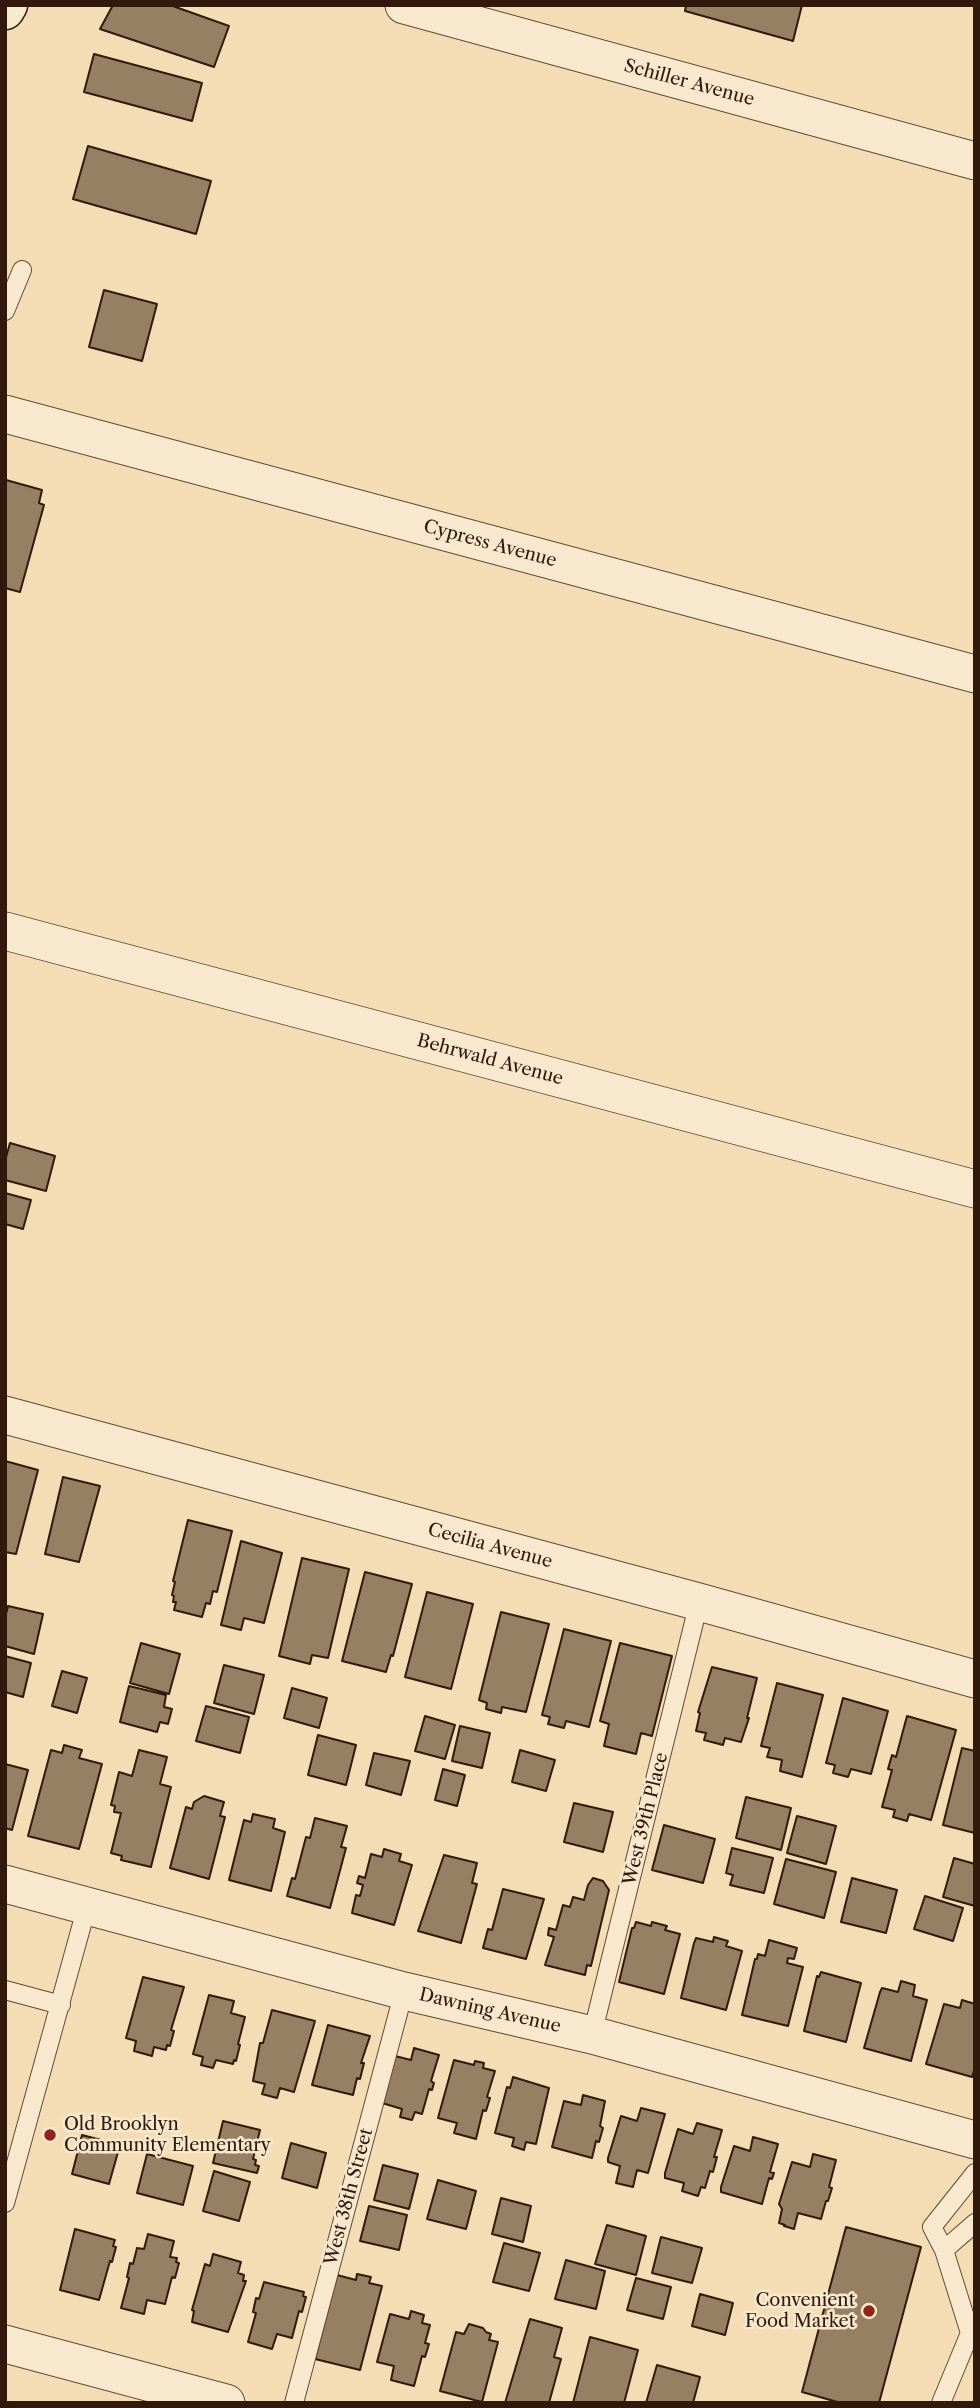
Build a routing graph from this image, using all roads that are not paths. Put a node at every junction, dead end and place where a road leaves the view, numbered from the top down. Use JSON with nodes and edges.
{"nodes":[{"id":1,"x":8,"y":5,"type":"edge"},
{"id":2,"x":404,"y":5,"type":"edge"},
{"id":3,"x":5,"y":10,"type":"edge"},
{"id":4,"x":975,"y":161,"type":"edge"},
{"id":5,"x":22,"y":270,"type":"dead end"},
{"id":6,"x":5,"y":311,"type":"edge"},
{"id":7,"x":5,"y":414,"type":"edge"},
{"id":8,"x":975,"y":674,"type":"edge"},
{"id":9,"x":5,"y":932,"type":"edge"},
{"id":10,"x":975,"y":1189,"type":"edge"},
{"id":11,"x":5,"y":1415,"type":"edge"},
{"id":12,"x":699,"y":1602,"type":"junction"},
{"id":13,"x":975,"y":1679,"type":"edge"},
{"id":14,"x":5,"y":1884,"type":"edge"},
{"id":15,"x":88,"y":1906,"type":"junction"},
{"id":16,"x":5,"y":1990,"type":"edge"},
{"id":17,"x":404,"y":1991,"type":"junction"},
{"id":18,"x":61,"y":2005,"type":"junction"},
{"id":19,"x":592,"y":2035,"type":"junction"},
{"id":20,"x":975,"y":2140,"type":"edge"},
{"id":21,"x":975,"y":2173,"type":"edge"},
{"id":22,"x":5,"y":2203,"type":"edge"},
{"id":23,"x":975,"y":2223,"type":"edge"},
{"id":24,"x":944,"y":2250,"type":"junction"},
{"id":25,"x":973,"y":2330,"type":"edge"},
{"id":26,"x":5,"y":2344,"type":"edge"},
{"id":27,"x":226,"y":2403,"type":"edge"},
{"id":28,"x":293,"y":2403,"type":"edge"},
{"id":29,"x":941,"y":2403,"type":"edge"}],
"edges":[{"from":1,"to":3,"type":"main road"},
{"from":2,"to":4,"type":"street","name":"Schiller Avenue"},
{"from":5,"to":6,"type":"lane"},
{"from":7,"to":8,"type":"street","name":"Cypress Avenue"},
{"from":9,"to":10,"type":"street","name":"Behrwald Avenue"},
{"from":11,"to":12,"type":"street","name":"Cecilia Avenue"},
{"from":12,"to":13,"type":"street","name":"Cecilia Avenue"},
{"from":12,"to":19,"type":"lane","name":"West 39th Place"},
{"from":14,"to":15,"type":"street","name":"Dawning Avenue"},
{"from":15,"to":17,"type":"street","name":"Dawning Avenue"},
{"from":15,"to":18,"type":"lane"},
{"from":16,"to":18,"type":"lane"},
{"from":17,"to":19,"type":"street","name":"Dawning Avenue"},
{"from":17,"to":28,"type":"lane","name":"West 38th Street"},
{"from":18,"to":22,"type":"lane"},
{"from":19,"to":20,"type":"street","name":"Dawning Avenue"},
{"from":21,"to":24,"type":"lane"},
{"from":23,"to":24,"type":"lane"},
{"from":24,"to":25,"type":"lane"},
{"from":25,"to":29,"type":"lane"},
{"from":26,"to":27,"type":"street"}]}
